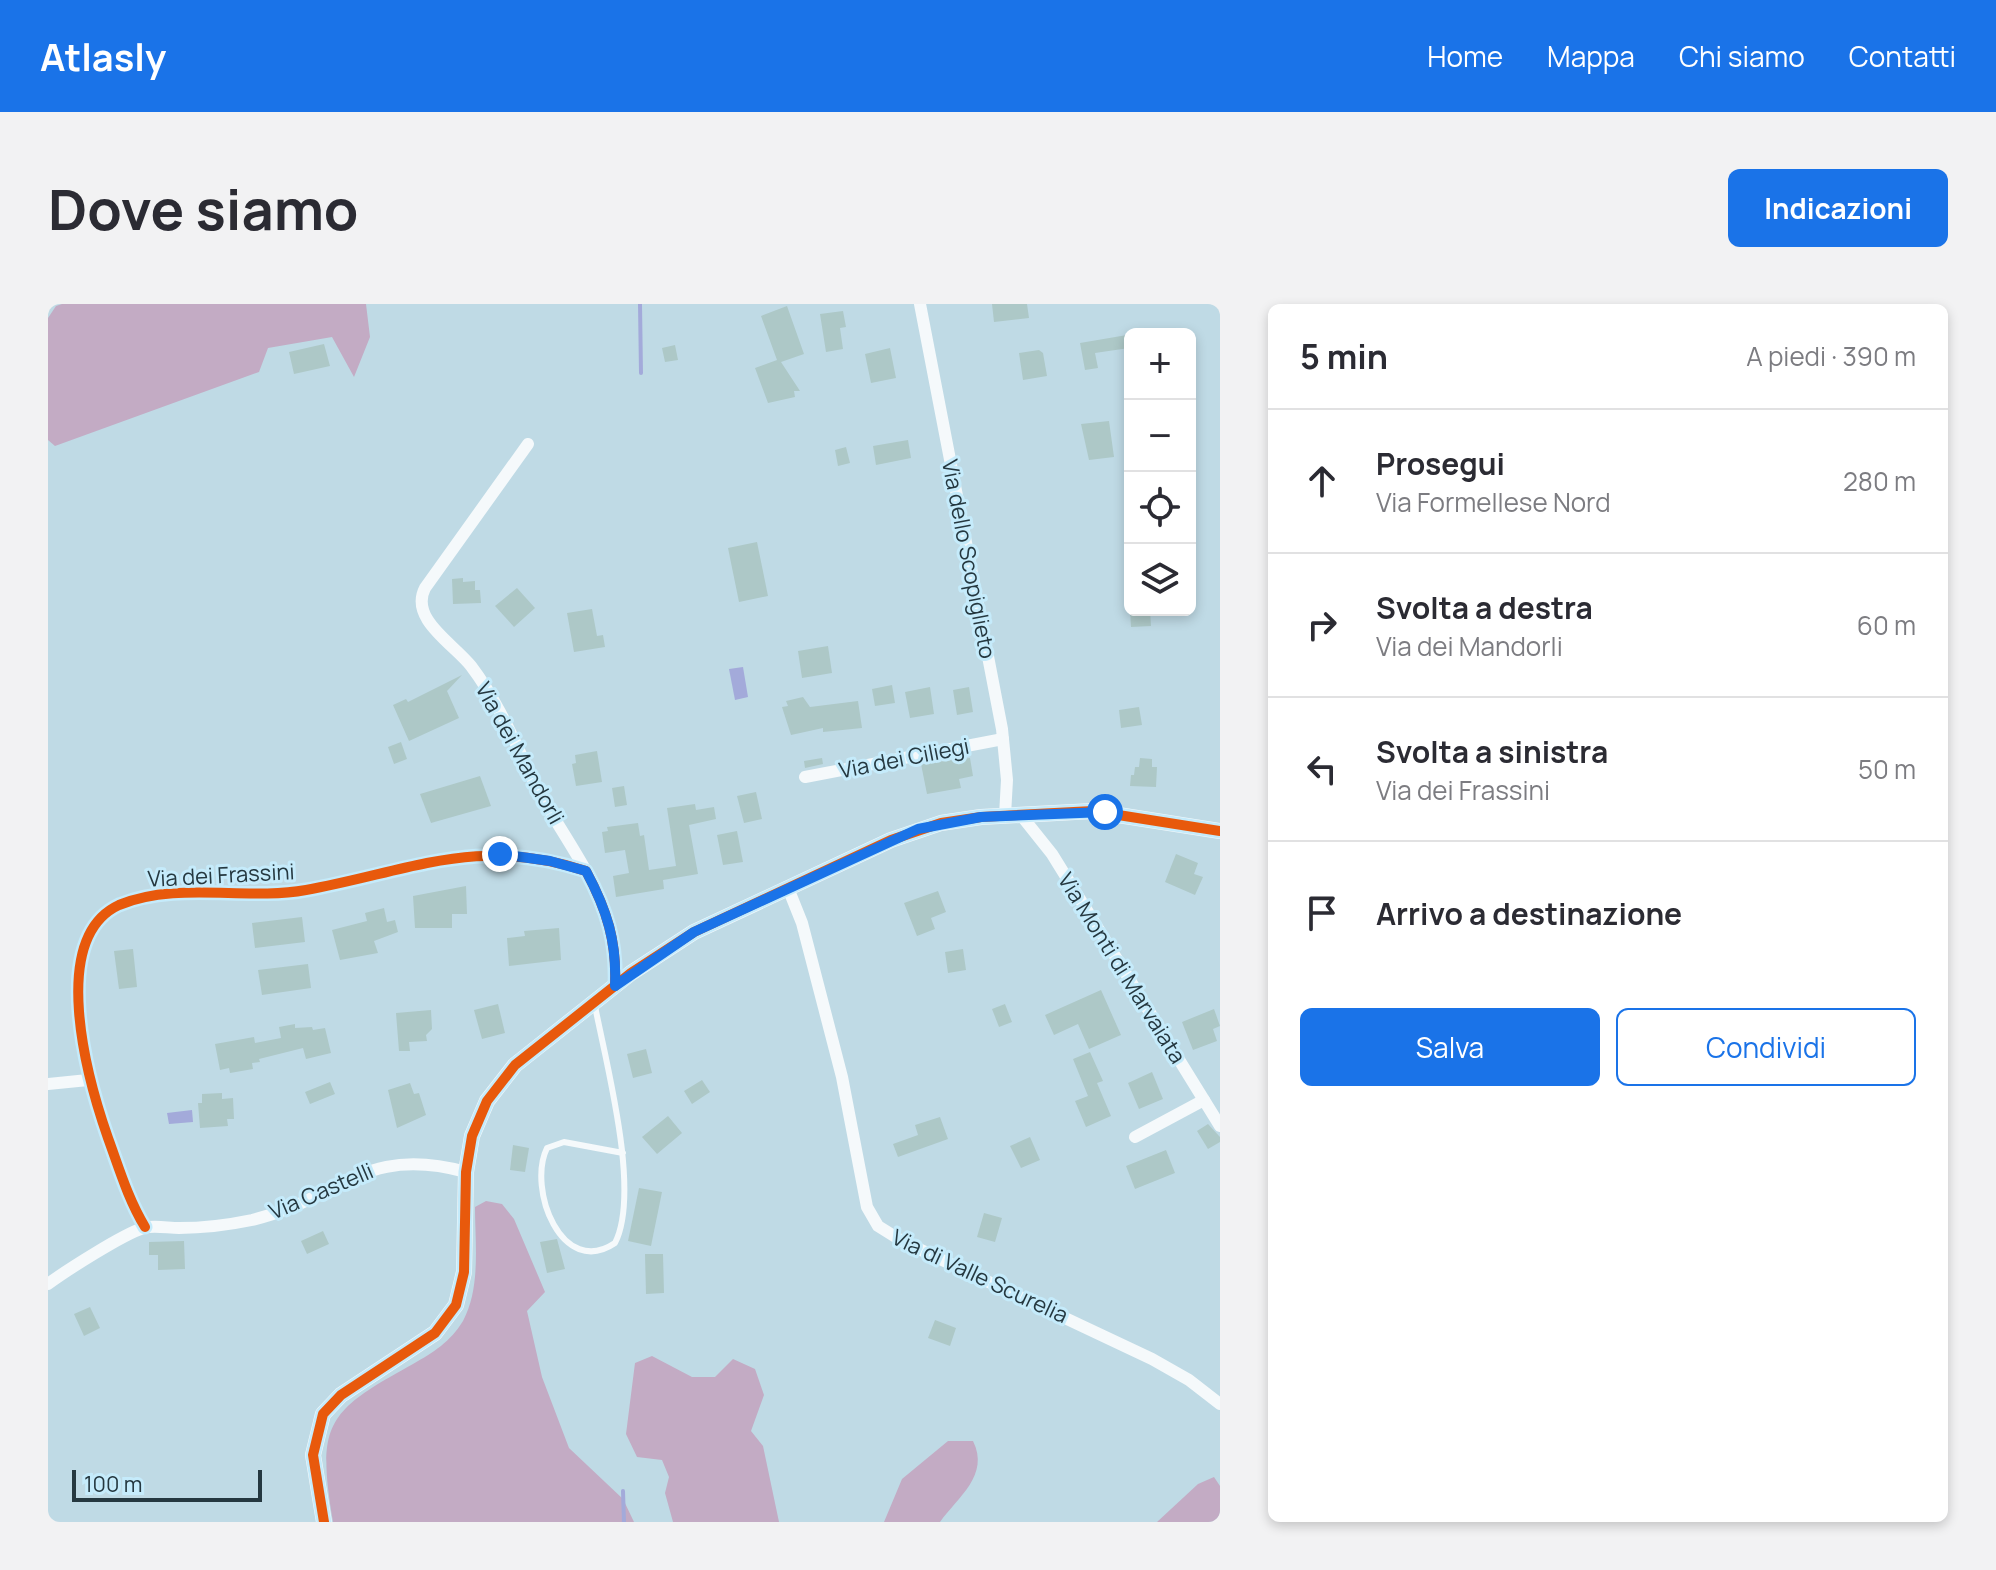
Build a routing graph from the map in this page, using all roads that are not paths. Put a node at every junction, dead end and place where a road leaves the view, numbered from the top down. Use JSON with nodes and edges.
{"nodes":[{"id":1,"x":920,"y":304,"type":"edge"},
{"id":2,"x":528,"y":444,"type":"dead end"},
{"id":3,"x":1003,"y":739,"type":"junction"},
{"id":4,"x":805,"y":777,"type":"dead end"},
{"id":5,"x":1012,"y":815,"type":"junction"},
{"id":6,"x":1220,"y":831,"type":"edge"},
{"id":7,"x":586,"y":871,"type":"junction"},
{"id":8,"x":788,"y":888,"type":"junction"},
{"id":9,"x":615,"y":986,"type":"junction"},
{"id":10,"x":594,"y":1003,"type":"junction"},
{"id":11,"x":88,"y":1080,"type":"junction"},
{"id":12,"x":48,"y":1084,"type":"edge"},
{"id":13,"x":1204,"y":1100,"type":"junction"},
{"id":14,"x":1220,"y":1126,"type":"edge"},
{"id":15,"x":1135,"y":1137,"type":"dead end"},
{"id":16,"x":623,"y":1153,"type":"junction"},
{"id":17,"x":466,"y":1172,"type":"junction"},
{"id":18,"x":145,"y":1227,"type":"junction"},
{"id":19,"x":48,"y":1284,"type":"edge"},
{"id":20,"x":1220,"y":1404,"type":"edge"},
{"id":21,"x":324,"y":1522,"type":"edge"}],
"edges":[{"from":1,"to":3,"type":"street","name":"Via dello Scopiglieto"},
{"from":2,"to":7,"type":"street","name":"Via dei Mandorli"},
{"from":3,"to":4,"type":"street","name":"Via dei Ciliegi"},
{"from":3,"to":5,"type":"street","name":"Via dello Scopiglieto"},
{"from":5,"to":6,"type":"street"},
{"from":5,"to":8,"type":"street"},
{"from":5,"to":13,"type":"street","name":"Via Monti di Marvaiata"},
{"from":7,"to":9,"type":"street","name":"Via dei Mandorli"},
{"from":7,"to":11,"type":"street","name":"Via dei Frassini"},
{"from":8,"to":9,"type":"street"},
{"from":8,"to":20,"type":"street","name":"Via di Valle Scurelia"},
{"from":9,"to":10,"type":"street"},
{"from":10,"to":16,"type":"lane"},
{"from":10,"to":17,"type":"street"},
{"from":11,"to":12,"type":"street"},
{"from":11,"to":18,"type":"street","name":"Via dei Frassini"},
{"from":13,"to":14,"type":"street","name":"Via Monti di Marvaiata"},
{"from":13,"to":15,"type":"street"},
{"from":16,"to":16,"type":"lane"},
{"from":17,"to":18,"type":"street","name":"Via Castelli"},
{"from":17,"to":21,"type":"street"},
{"from":18,"to":19,"type":"street"}]}
